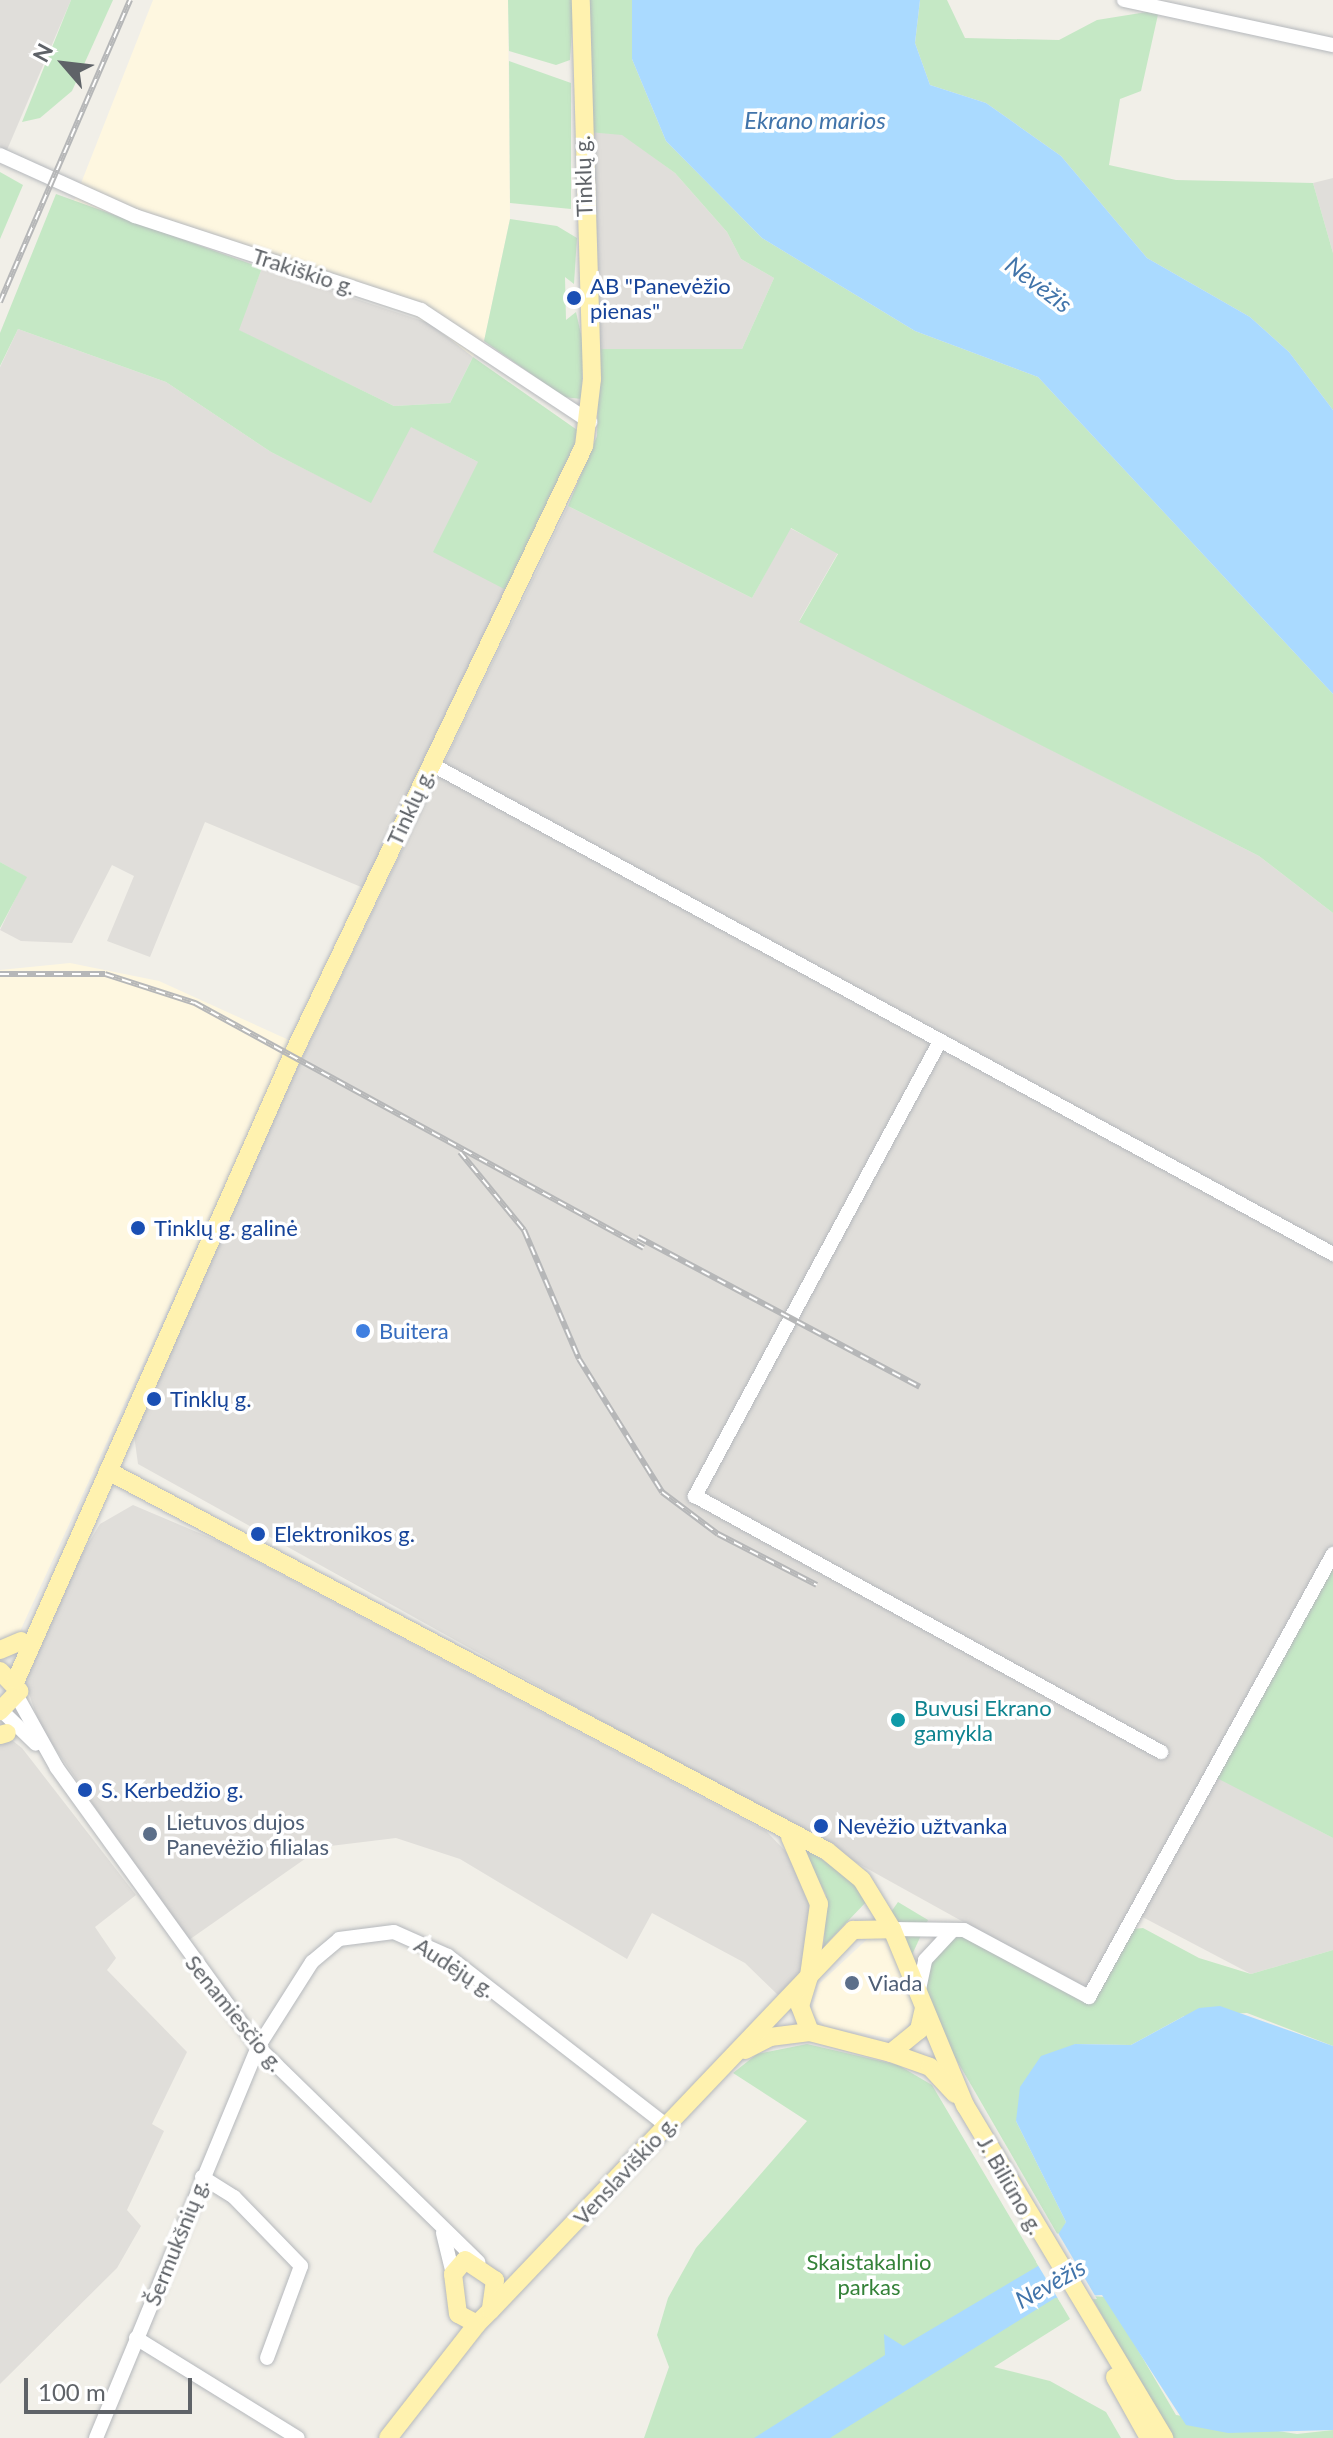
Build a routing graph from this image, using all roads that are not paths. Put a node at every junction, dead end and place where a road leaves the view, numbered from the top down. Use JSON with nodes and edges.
{"nodes":[{"id":1,"x":581,"y":0,"type":"edge"},
{"id":2,"x":1124,"y":0,"type":"edge"},
{"id":3,"x":1333,"y":45,"type":"edge"},
{"id":4,"x":0,"y":155,"type":"edge"},
{"id":5,"x":590,"y":422,"type":"junction"},
{"id":6,"x":431,"y":764,"type":"junction"},
{"id":7,"x":939,"y":1043,"type":"junction"},
{"id":8,"x":1333,"y":1254,"type":"edge"},
{"id":9,"x":108,"y":1471,"type":"junction"},
{"id":10,"x":1333,"y":1554,"type":"edge"},
{"id":11,"x":37,"y":1622,"type":"junction"},
{"id":12,"x":21,"y":1641,"type":"junction"},
{"id":13,"x":0,"y":1650,"type":"edge"},
{"id":14,"x":9,"y":1680,"type":"edge"},
{"id":15,"x":1,"y":1711,"type":"edge"},
{"id":16,"x":4,"y":1734,"type":"edge"},
{"id":17,"x":1161,"y":1752,"type":"dead end"},
{"id":18,"x":52,"y":1764,"type":"junction"},
{"id":19,"x":790,"y":1837,"type":"junction"},
{"id":20,"x":892,"y":1929,"type":"junction"},
{"id":21,"x":956,"y":1929,"type":"junction"},
{"id":22,"x":809,"y":1976,"type":"junction"},
{"id":23,"x":921,"y":2001,"type":"junction"},
{"id":24,"x":810,"y":2032,"type":"junction"},
{"id":25,"x":258,"y":2047,"type":"junction"},
{"id":26,"x":891,"y":2053,"type":"junction"},
{"id":27,"x":732,"y":2057,"type":"junction"},
{"id":28,"x":965,"y":2105,"type":"junction"},
{"id":29,"x":666,"y":2125,"type":"junction"},
{"id":30,"x":202,"y":2177,"type":"junction"},
{"id":31,"x":443,"y":2232,"type":"junction"},
{"id":32,"x":478,"y":2263,"type":"junction"},
{"id":33,"x":453,"y":2274,"type":"junction"},
{"id":34,"x":495,"y":2280,"type":"junction"},
{"id":35,"x":517,"y":2283,"type":"junction"},
{"id":36,"x":491,"y":2310,"type":"junction"},
{"id":37,"x":458,"y":2314,"type":"junction"},
{"id":38,"x":477,"y":2324,"type":"junction"},
{"id":39,"x":136,"y":2338,"type":"junction"},
{"id":40,"x":457,"y":2343,"type":"junction"},
{"id":41,"x":1105,"y":2348,"type":"junction"},
{"id":42,"x":267,"y":2358,"type":"dead end"},
{"id":43,"x":96,"y":2438,"type":"edge"},
{"id":44,"x":298,"y":2438,"type":"edge"},
{"id":45,"x":388,"y":2438,"type":"edge"},
{"id":46,"x":1149,"y":2438,"type":"edge"},
{"id":47,"x":1164,"y":2438,"type":"edge"}],
"edges":[{"from":1,"to":5,"type":"main road","name":"Tinklų g."},
{"from":2,"to":3,"type":"street"},
{"from":4,"to":5,"type":"street","name":"Trakiškio g."},
{"from":5,"to":6,"type":"main road","name":"Tinklų g."},
{"from":6,"to":7,"type":"street"},
{"from":6,"to":9,"type":"main road","name":"Tinklų g."},
{"from":7,"to":8,"type":"street"},
{"from":7,"to":17,"type":"street"},
{"from":9,"to":11,"type":"main road","name":"Tinklų g."},
{"from":9,"to":19,"type":"main road"},
{"from":10,"to":21,"type":"street"},
{"from":11,"to":12,"type":"main road","name":"Tinklų g."},
{"from":11,"to":14,"type":"main road","name":"Tinklų g."},
{"from":12,"to":13,"type":"main road","name":"Tinklų g."},
{"from":12,"to":14,"type":"main road","name":"Tinklų g."},
{"from":14,"to":15,"type":"main road","name":"Senamiesčio g."},
{"from":14,"to":18,"type":"street","name":"Senamiesčio g."},
{"from":15,"to":18,"type":"street","name":"Senamiesčio g."},
{"from":16,"to":18,"type":"street","name":"Senamiesčio g."},
{"from":18,"to":25,"type":"street","name":"Senamiesčio g."},
{"from":19,"to":20,"type":"main road"},
{"from":19,"to":22,"type":"main road"},
{"from":20,"to":21,"type":"street"},
{"from":20,"to":22,"type":"main road"},
{"from":20,"to":23,"type":"main road"},
{"from":21,"to":23,"type":"street"},
{"from":22,"to":24,"type":"main road"},
{"from":22,"to":27,"type":"main road","name":"Venslaviškio g."},
{"from":23,"to":26,"type":"main road"},
{"from":23,"to":28,"type":"main road","name":"J. Biliūno g."},
{"from":24,"to":26,"type":"main road"},
{"from":24,"to":27,"type":"main road","name":"Venslaviškio g."},
{"from":25,"to":29,"type":"street","name":"Audėjų g."},
{"from":25,"to":30,"type":"street","name":"Šermukšnių g."},
{"from":25,"to":31,"type":"street","name":"Senamiesčio g."},
{"from":26,"to":28,"type":"main road","name":"J. Biliūno g."},
{"from":27,"to":29,"type":"main road","name":"Venslaviškio g."},
{"from":28,"to":41,"type":"main road","name":"J. Biliūno g."},
{"from":29,"to":35,"type":"main road","name":"Venslaviškio g."},
{"from":30,"to":39,"type":"street","name":"Šermukšnių g."},
{"from":30,"to":42,"type":"street"},
{"from":31,"to":32,"type":"street","name":"Senamiesčio g."},
{"from":31,"to":33,"type":"street"},
{"from":32,"to":33,"type":"main road"},
{"from":32,"to":34,"type":"main road"},
{"from":33,"to":37,"type":"main road"},
{"from":34,"to":35,"type":"main road"},
{"from":34,"to":36,"type":"main road"},
{"from":35,"to":36,"type":"main road","name":"Venslaviškio g."},
{"from":36,"to":38,"type":"main road"},
{"from":37,"to":38,"type":"main road"},
{"from":37,"to":40,"type":"main road"},
{"from":38,"to":40,"type":"main road"},
{"from":39,"to":43,"type":"street","name":"Šermukšnių g."},
{"from":39,"to":44,"type":"street"},
{"from":40,"to":45,"type":"main road"},
{"from":41,"to":46,"type":"main road","name":"J. Biliūno g."},
{"from":41,"to":47,"type":"main road","name":"J. Biliūno g."}]}
